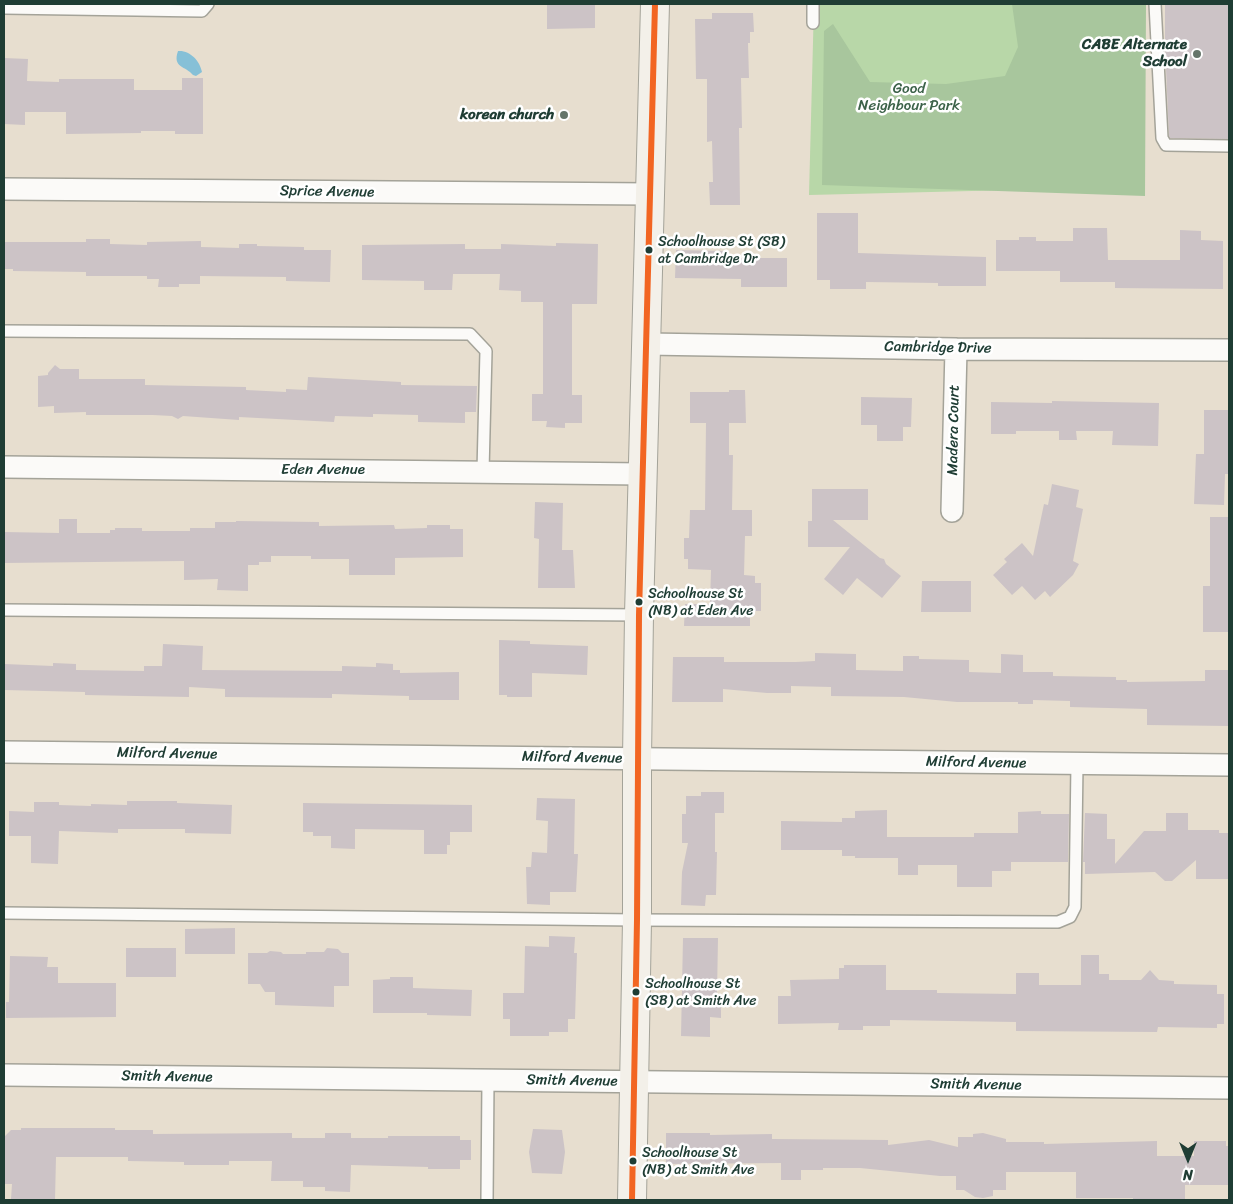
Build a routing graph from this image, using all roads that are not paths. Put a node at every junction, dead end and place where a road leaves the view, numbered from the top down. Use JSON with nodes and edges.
{"nodes":[{"id":1,"x":208,"y":4,"type":"edge"},
{"id":2,"x":655,"y":4,"type":"edge"},
{"id":3,"x":814,"y":4,"type":"edge"},
{"id":4,"x":1155,"y":4,"type":"edge"},
{"id":5,"x":4,"y":8,"type":"edge"},
{"id":6,"x":813,"y":23,"type":"dead end"},
{"id":7,"x":1229,"y":146,"type":"edge"},
{"id":8,"x":4,"y":189,"type":"edge"},
{"id":9,"x":650,"y":194,"type":"junction"},
{"id":10,"x":4,"y":331,"type":"edge"},
{"id":11,"x":647,"y":344,"type":"junction"},
{"id":12,"x":956,"y":349,"type":"junction"},
{"id":13,"x":1229,"y":350,"type":"edge"},
{"id":14,"x":4,"y":467,"type":"edge"},
{"id":15,"x":483,"y":471,"type":"junction"},
{"id":16,"x":643,"y":474,"type":"junction"},
{"id":17,"x":952,"y":511,"type":"dead end"},
{"id":18,"x":4,"y":610,"type":"edge"},
{"id":19,"x":640,"y":616,"type":"junction"},
{"id":20,"x":4,"y":752,"type":"edge"},
{"id":21,"x":637,"y":759,"type":"junction"},
{"id":22,"x":1077,"y":764,"type":"junction"},
{"id":23,"x":1229,"y":765,"type":"edge"},
{"id":24,"x":4,"y":913,"type":"edge"},
{"id":25,"x":637,"y":920,"type":"junction"},
{"id":26,"x":4,"y":1075,"type":"edge"},
{"id":27,"x":488,"y":1080,"type":"junction"},
{"id":28,"x":633,"y":1082,"type":"junction"},
{"id":29,"x":1229,"y":1088,"type":"edge"},
{"id":30,"x":487,"y":1200,"type":"edge"},
{"id":31,"x":632,"y":1200,"type":"edge"}],
"edges":[{"from":1,"to":5,"type":"lane"},
{"from":2,"to":9,"type":"street"},
{"from":3,"to":6,"type":"lane"},
{"from":4,"to":7,"type":"lane"},
{"from":8,"to":9,"type":"street","name":"Sprice Avenue"},
{"from":9,"to":11,"type":"street"},
{"from":10,"to":15,"type":"lane"},
{"from":11,"to":12,"type":"street","name":"Cambridge Drive"},
{"from":11,"to":16,"type":"street"},
{"from":12,"to":13,"type":"street","name":"Cambridge Drive"},
{"from":12,"to":17,"type":"street","name":"Madera Court"},
{"from":14,"to":15,"type":"street","name":"Eden Avenue"},
{"from":15,"to":16,"type":"street","name":"Eden Avenue"},
{"from":16,"to":19,"type":"street"},
{"from":18,"to":19,"type":"lane"},
{"from":19,"to":21,"type":"street"},
{"from":20,"to":21,"type":"street","name":"Milford Avenue"},
{"from":21,"to":22,"type":"street","name":"Milford Avenue"},
{"from":21,"to":25,"type":"street"},
{"from":22,"to":23,"type":"street","name":"Milford Avenue"},
{"from":22,"to":25,"type":"lane"},
{"from":24,"to":25,"type":"lane"},
{"from":25,"to":28,"type":"street"},
{"from":26,"to":27,"type":"street","name":"Smith Avenue"},
{"from":27,"to":28,"type":"street","name":"Smith Avenue"},
{"from":27,"to":30,"type":"lane"},
{"from":28,"to":29,"type":"street","name":"Smith Avenue"},
{"from":28,"to":31,"type":"street"}]}
